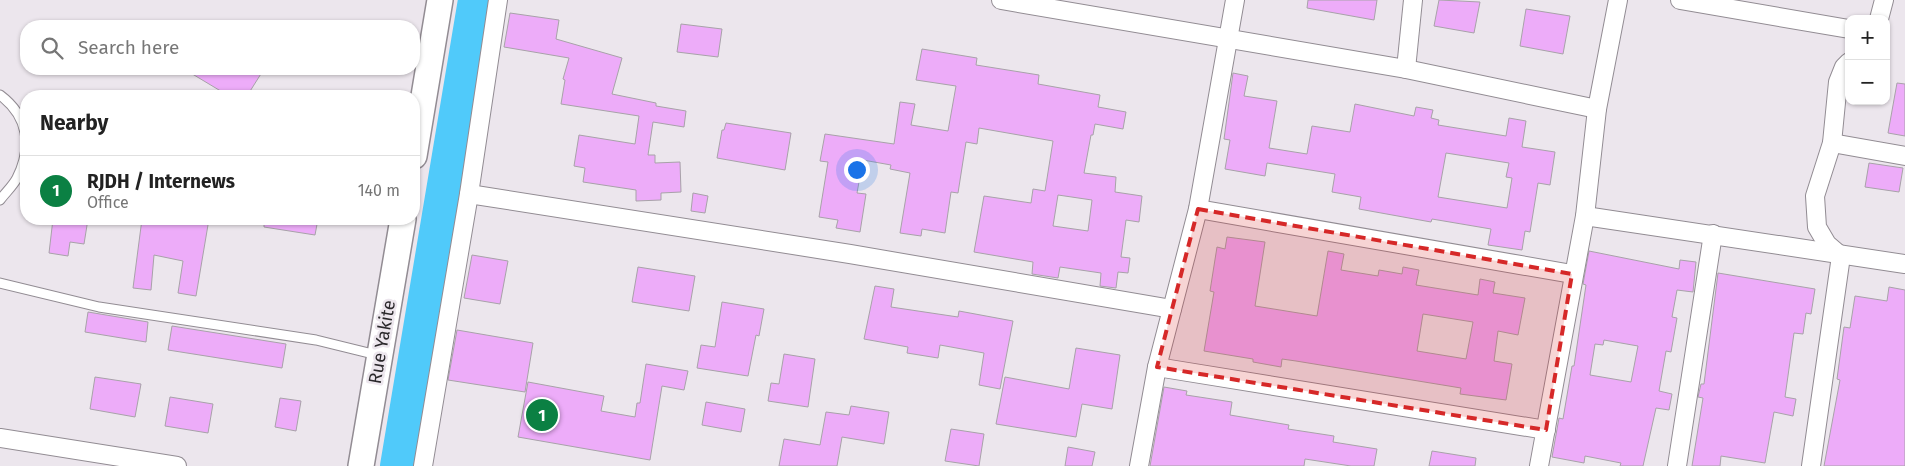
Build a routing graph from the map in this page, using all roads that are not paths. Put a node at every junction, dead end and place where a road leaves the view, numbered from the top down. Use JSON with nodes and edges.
{"nodes":[{"id":1,"x":440,"y":0,"type":"edge"},
{"id":2,"x":498,"y":0,"type":"edge"},
{"id":3,"x":1002,"y":0,"type":"edge"},
{"id":4,"x":1235,"y":0,"type":"edge"},
{"id":5,"x":1413,"y":0,"type":"edge"},
{"id":6,"x":1618,"y":0,"type":"edge"},
{"id":7,"x":1680,"y":0,"type":"edge"},
{"id":8,"x":1884,"y":0,"type":"edge"},
{"id":9,"x":1749,"y":6,"type":"edge"},
{"id":10,"x":1880,"y":15,"type":"edge"},
{"id":11,"x":1845,"y":28,"type":"edge"},
{"id":12,"x":1230,"y":40,"type":"junction"},
{"id":13,"x":1845,"y":66,"type":"edge"},
{"id":14,"x":1406,"y":69,"type":"junction"},
{"id":15,"x":0,"y":94,"type":"edge"},
{"id":16,"x":1596,"y":109,"type":"junction"},
{"id":17,"x":20,"y":114,"type":"edge"},
{"id":18,"x":420,"y":120,"type":"edge"},
{"id":19,"x":1832,"y":143,"type":"junction"},
{"id":20,"x":1905,"y":156,"type":"edge"},
{"id":21,"x":20,"y":170,"type":"edge"},
{"id":22,"x":469,"y":194,"type":"junction"},
{"id":23,"x":0,"y":200,"type":"edge"},
{"id":24,"x":1198,"y":209,"type":"junction"},
{"id":25,"x":1584,"y":216,"type":"junction"},
{"id":26,"x":402,"y":225,"type":"edge"},
{"id":27,"x":1713,"y":234,"type":"junction"},
{"id":28,"x":1842,"y":256,"type":"junction"},
{"id":29,"x":1905,"y":264,"type":"edge"},
{"id":30,"x":1572,"y":274,"type":"junction"},
{"id":31,"x":0,"y":284,"type":"edge"},
{"id":32,"x":1172,"y":309,"type":"junction"},
{"id":33,"x":380,"y":356,"type":"junction"},
{"id":34,"x":1157,"y":367,"type":"junction"},
{"id":35,"x":1546,"y":430,"type":"junction"},
{"id":36,"x":0,"y":438,"type":"edge"},
{"id":37,"x":177,"y":466,"type":"edge"},
{"id":38,"x":361,"y":466,"type":"edge"},
{"id":39,"x":423,"y":466,"type":"edge"},
{"id":40,"x":1139,"y":466,"type":"edge"},
{"id":41,"x":1539,"y":466,"type":"edge"},
{"id":42,"x":1677,"y":466,"type":"edge"},
{"id":43,"x":1811,"y":466,"type":"edge"}],
"edges":[{"from":1,"to":18,"type":"main road"},
{"from":2,"to":22,"type":"street"},
{"from":3,"to":12,"type":"street"},
{"from":4,"to":12,"type":"street"},
{"from":5,"to":14,"type":"street"},
{"from":6,"to":16,"type":"street"},
{"from":7,"to":9,"type":"street"},
{"from":8,"to":10,"type":"street"},
{"from":9,"to":11,"type":"street"},
{"from":12,"to":14,"type":"street"},
{"from":12,"to":24,"type":"street"},
{"from":13,"to":19,"type":"street"},
{"from":14,"to":16,"type":"street"},
{"from":15,"to":17,"type":"lane"},
{"from":16,"to":25,"type":"street"},
{"from":19,"to":20,"type":"street"},
{"from":19,"to":28,"type":"street"},
{"from":21,"to":23,"type":"lane"},
{"from":22,"to":32,"type":"street"},
{"from":22,"to":39,"type":"street"},
{"from":24,"to":30,"type":"street"},
{"from":24,"to":32,"type":"street"},
{"from":25,"to":27,"type":"street"},
{"from":25,"to":30,"type":"street"},
{"from":26,"to":33,"type":"main road","name":"Rue Yakite"},
{"from":27,"to":28,"type":"street"},
{"from":27,"to":42,"type":"street"},
{"from":28,"to":29,"type":"street"},
{"from":28,"to":43,"type":"street"},
{"from":30,"to":35,"type":"street"},
{"from":31,"to":33,"type":"lane"},
{"from":32,"to":34,"type":"street"},
{"from":33,"to":38,"type":"main road","name":"Rue Yakite"},
{"from":34,"to":35,"type":"street"},
{"from":34,"to":40,"type":"street"},
{"from":35,"to":41,"type":"street"},
{"from":36,"to":37,"type":"street"}]}
